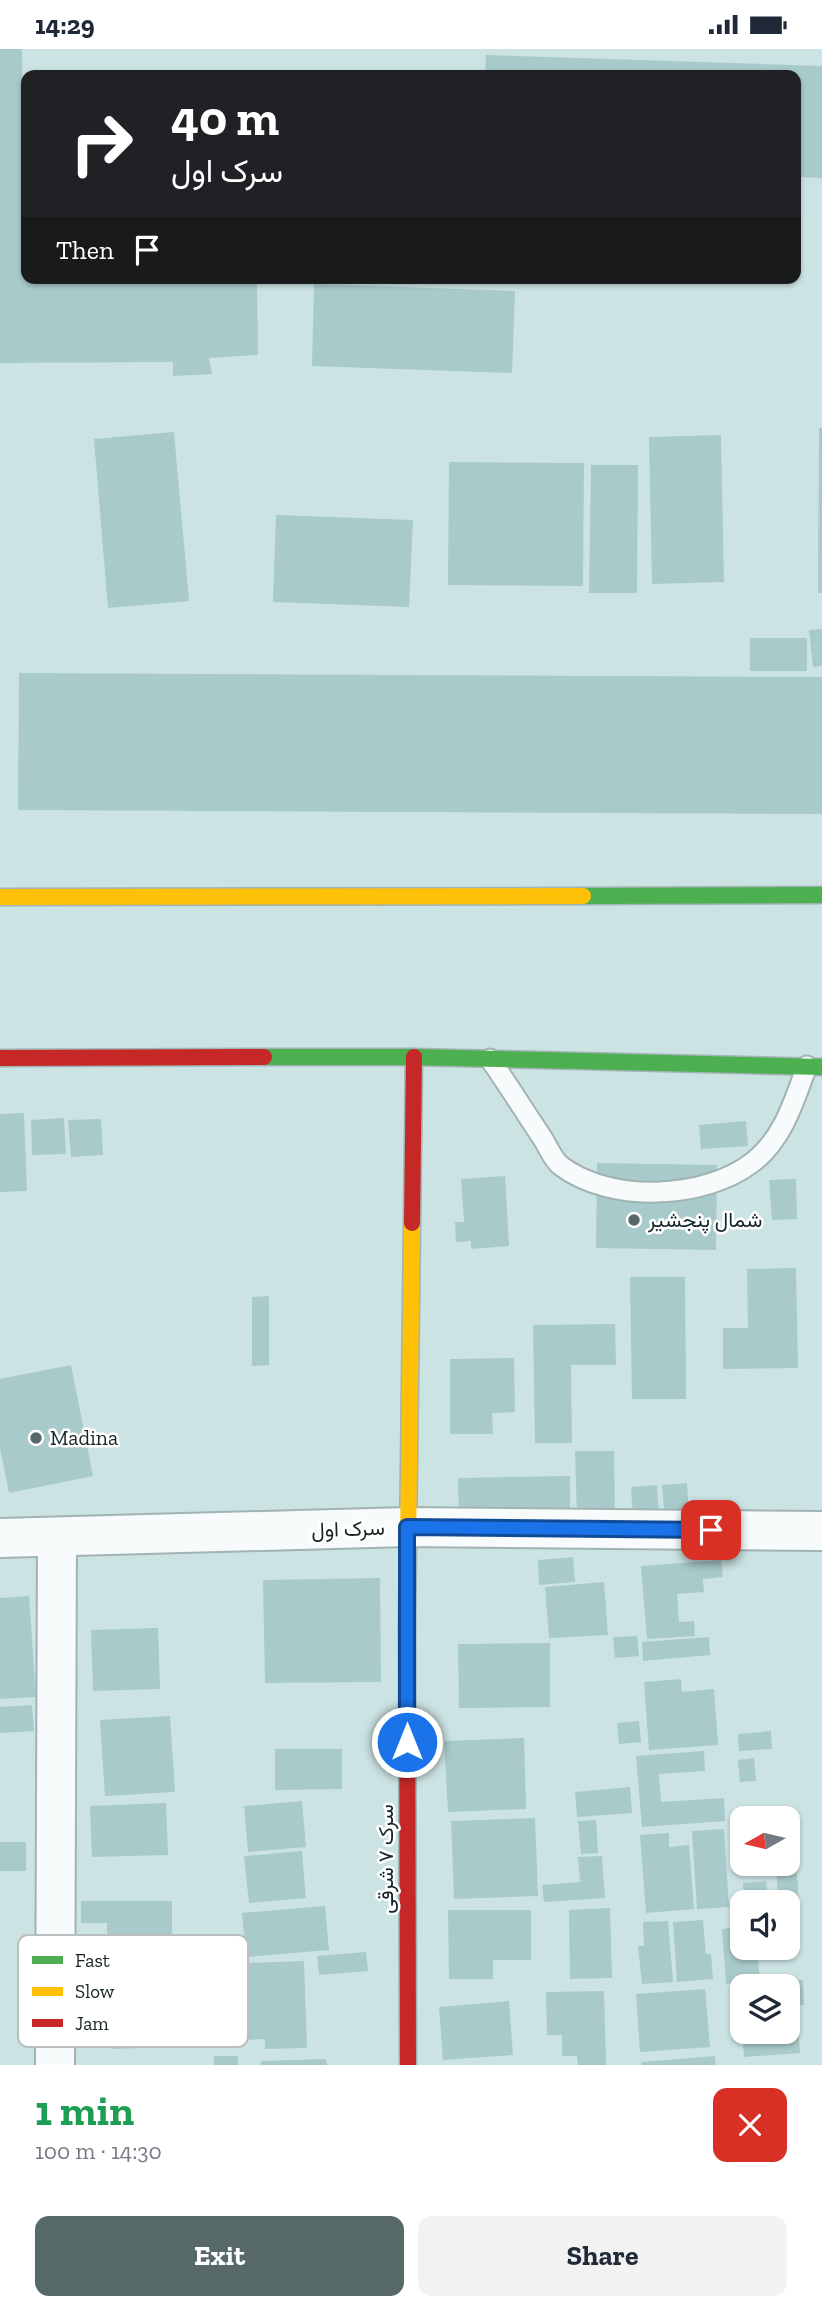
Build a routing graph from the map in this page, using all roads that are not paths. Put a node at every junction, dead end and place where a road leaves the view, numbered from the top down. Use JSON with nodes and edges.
{"nodes":[{"id":1,"x":822,"y":895,"type":"edge"},
{"id":2,"x":0,"y":897,"type":"edge"},
{"id":3,"x":414,"y":1057,"type":"junction"},
{"id":4,"x":0,"y":1058,"type":"edge"},
{"id":5,"x":490,"y":1059,"type":"junction"},
{"id":6,"x":815,"y":1066,"type":"edge"},
{"id":7,"x":407,"y":1527,"type":"junction"},
{"id":8,"x":822,"y":1531,"type":"edge"},
{"id":9,"x":0,"y":1538,"type":"edge"},
{"id":10,"x":57,"y":1538,"type":"junction"},
{"id":11,"x":55,"y":1935,"type":"edge"},
{"id":12,"x":55,"y":2047,"type":"edge"},
{"id":13,"x":55,"y":2065,"type":"edge"},
{"id":14,"x":408,"y":2065,"type":"edge"}],
"edges":[{"from":1,"to":2,"type":"main road"},
{"from":3,"to":4,"type":"main road"},
{"from":3,"to":5,"type":"main road"},
{"from":3,"to":7,"type":"main road","name":"سرک ۷ شرقی"},
{"from":5,"to":6,"type":"main road"},
{"from":5,"to":6,"type":"lane"},
{"from":7,"to":8,"type":"street","name":"سرک‌ اول"},
{"from":7,"to":10,"type":"street","name":"سرک‌ اول"},
{"from":7,"to":14,"type":"main road","name":"سرک ۷ شرقی"},
{"from":9,"to":10,"type":"street","name":"سرک‌ اول"},
{"from":10,"to":11,"type":"street"},
{"from":12,"to":13,"type":"street"}]}
